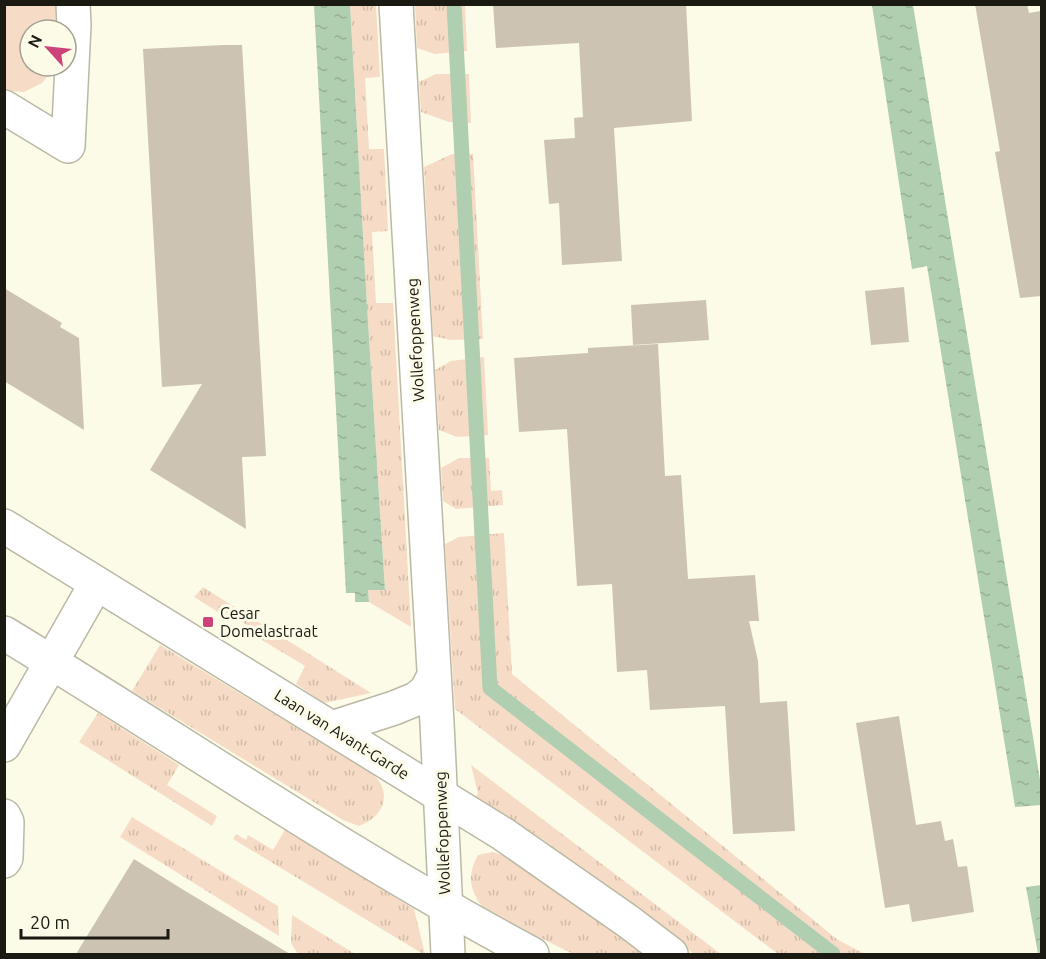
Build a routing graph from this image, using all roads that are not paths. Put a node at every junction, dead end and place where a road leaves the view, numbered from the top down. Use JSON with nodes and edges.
{"nodes":[{"id":1,"x":73,"y":4,"type":"edge"},
{"id":2,"x":396,"y":4,"type":"edge"},
{"id":3,"x":4,"y":107,"type":"edge"},
{"id":4,"x":4,"y":526,"type":"edge"},
{"id":5,"x":96,"y":584,"type":"junction"},
{"id":6,"x":4,"y":633,"type":"edge"},
{"id":7,"x":52,"y":662,"type":"junction"},
{"id":8,"x":435,"y":676,"type":"junction"},
{"id":9,"x":332,"y":728,"type":"junction"},
{"id":10,"x":4,"y":746,"type":"edge"},
{"id":11,"x":440,"y":795,"type":"junction"},
{"id":12,"x":4,"y":816,"type":"edge"},
{"id":13,"x":4,"y":861,"type":"edge"},
{"id":14,"x":445,"y":906,"type":"junction"},
{"id":15,"x":448,"y":954,"type":"edge"},
{"id":16,"x":532,"y":954,"type":"edge"},
{"id":17,"x":671,"y":954,"type":"edge"}],
"edges":[{"from":1,"to":3,"type":"street"},
{"from":2,"to":8,"type":"street","name":"Wollefoppenweg"},
{"from":4,"to":5,"type":"street","name":"Laan van Avant-Garde"},
{"from":5,"to":7,"type":"street"},
{"from":5,"to":9,"type":"street","name":"Laan van Avant-Garde"},
{"from":6,"to":7,"type":"street"},
{"from":7,"to":10,"type":"street"},
{"from":7,"to":14,"type":"street"},
{"from":8,"to":9,"type":"street"},
{"from":8,"to":11,"type":"street","name":"Wollefoppenweg"},
{"from":9,"to":11,"type":"street","name":"Laan van Avant-Garde"},
{"from":11,"to":14,"type":"street","name":"Wollefoppenweg"},
{"from":11,"to":17,"type":"street","name":"Laan van Avant-Garde"},
{"from":12,"to":13,"type":"street"},
{"from":14,"to":15,"type":"street","name":"Wollefoppenweg"},
{"from":14,"to":16,"type":"street"}]}
